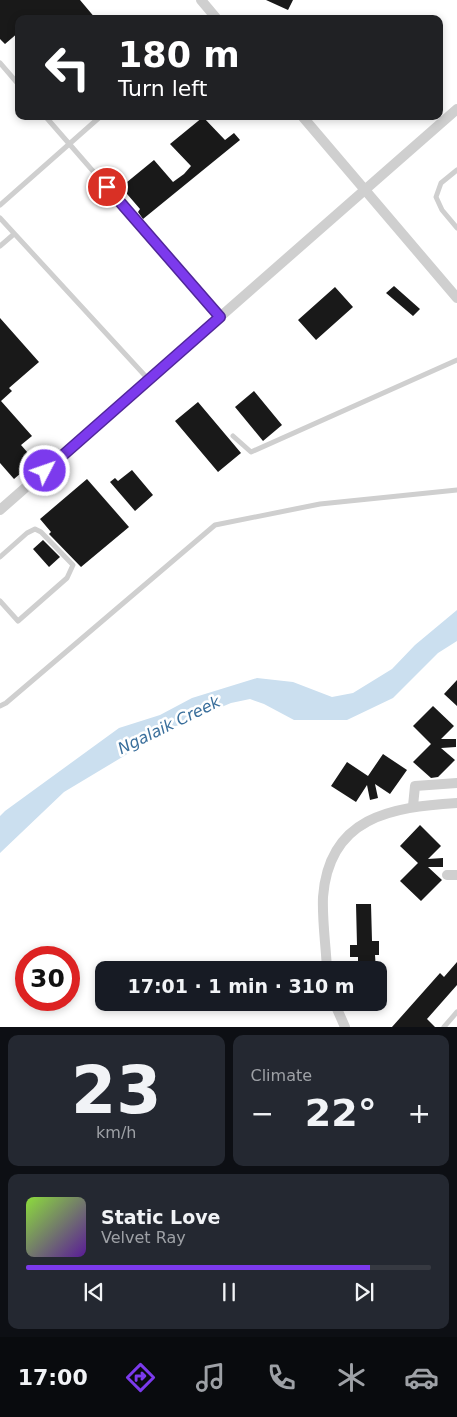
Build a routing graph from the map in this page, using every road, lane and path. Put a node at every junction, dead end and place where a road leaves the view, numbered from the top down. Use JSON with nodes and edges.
{"nodes":[{"id":1,"x":201,"y":0,"type":"edge"},
{"id":2,"x":212,"y":15,"type":"edge"},
{"id":3,"x":0,"y":63,"type":"edge"},
{"id":4,"x":15,"y":80,"type":"edge"},
{"id":5,"x":457,"y":109,"type":"edge"},
{"id":6,"x":48,"y":120,"type":"edge"},
{"id":7,"x":96,"y":120,"type":"edge"},
{"id":8,"x":305,"y":120,"type":"edge"},
{"id":9,"x":69,"y":144,"type":"junction"},
{"id":10,"x":457,"y":170,"type":"edge"},
{"id":11,"x":365,"y":189,"type":"junction"},
{"id":12,"x":0,"y":205,"type":"edge"},
{"id":13,"x":0,"y":218,"type":"edge"},
{"id":14,"x":457,"y":228,"type":"edge"},
{"id":15,"x":14,"y":234,"type":"junction"},
{"id":16,"x":0,"y":246,"type":"edge"},
{"id":17,"x":457,"y":298,"type":"edge"},
{"id":18,"x":220,"y":317,"type":"junction"},
{"id":19,"x":457,"y":360,"type":"edge"},
{"id":20,"x":149,"y":380,"type":"junction"},
{"id":21,"x":233,"y":436,"type":"dead end"},
{"id":22,"x":457,"y":490,"type":"edge"},
{"id":23,"x":0,"y":510,"type":"edge"},
{"id":24,"x":0,"y":557,"type":"edge"},
{"id":25,"x":0,"y":601,"type":"edge"},
{"id":26,"x":0,"y":706,"type":"edge"},
{"id":27,"x":457,"y":783,"type":"edge"},
{"id":28,"x":457,"y":802,"type":"edge"},
{"id":29,"x":413,"y":806,"type":"junction"},
{"id":30,"x":327,"y":961,"type":"edge"},
{"id":31,"x":338,"y":1011,"type":"edge"},
{"id":32,"x":457,"y":1012,"type":"edge"},
{"id":33,"x":345,"y":1027,"type":"edge"},
{"id":34,"x":444,"y":1027,"type":"edge"}],
"edges":[{"from":1,"to":2,"type":"street"},
{"from":3,"to":4,"type":"lane"},
{"from":5,"to":11,"type":"street"},
{"from":6,"to":9,"type":"lane"},
{"from":7,"to":9,"type":"lane"},
{"from":8,"to":11,"type":"street"},
{"from":9,"to":12,"type":"lane"},
{"from":9,"to":18,"type":"lane"},
{"from":10,"to":14,"type":"lane"},
{"from":11,"to":17,"type":"street"},
{"from":11,"to":18,"type":"street"},
{"from":13,"to":15,"type":"lane"},
{"from":15,"to":16,"type":"lane"},
{"from":15,"to":20,"type":"lane"},
{"from":18,"to":20,"type":"street"},
{"from":19,"to":21,"type":"lane"},
{"from":20,"to":23,"type":"street"},
{"from":22,"to":26,"type":"lane"},
{"from":24,"to":25,"type":"lane"},
{"from":27,"to":29,"type":"street"},
{"from":28,"to":29,"type":"street"},
{"from":29,"to":30,"type":"street"},
{"from":31,"to":33,"type":"street"},
{"from":32,"to":34,"type":"lane"}]}
